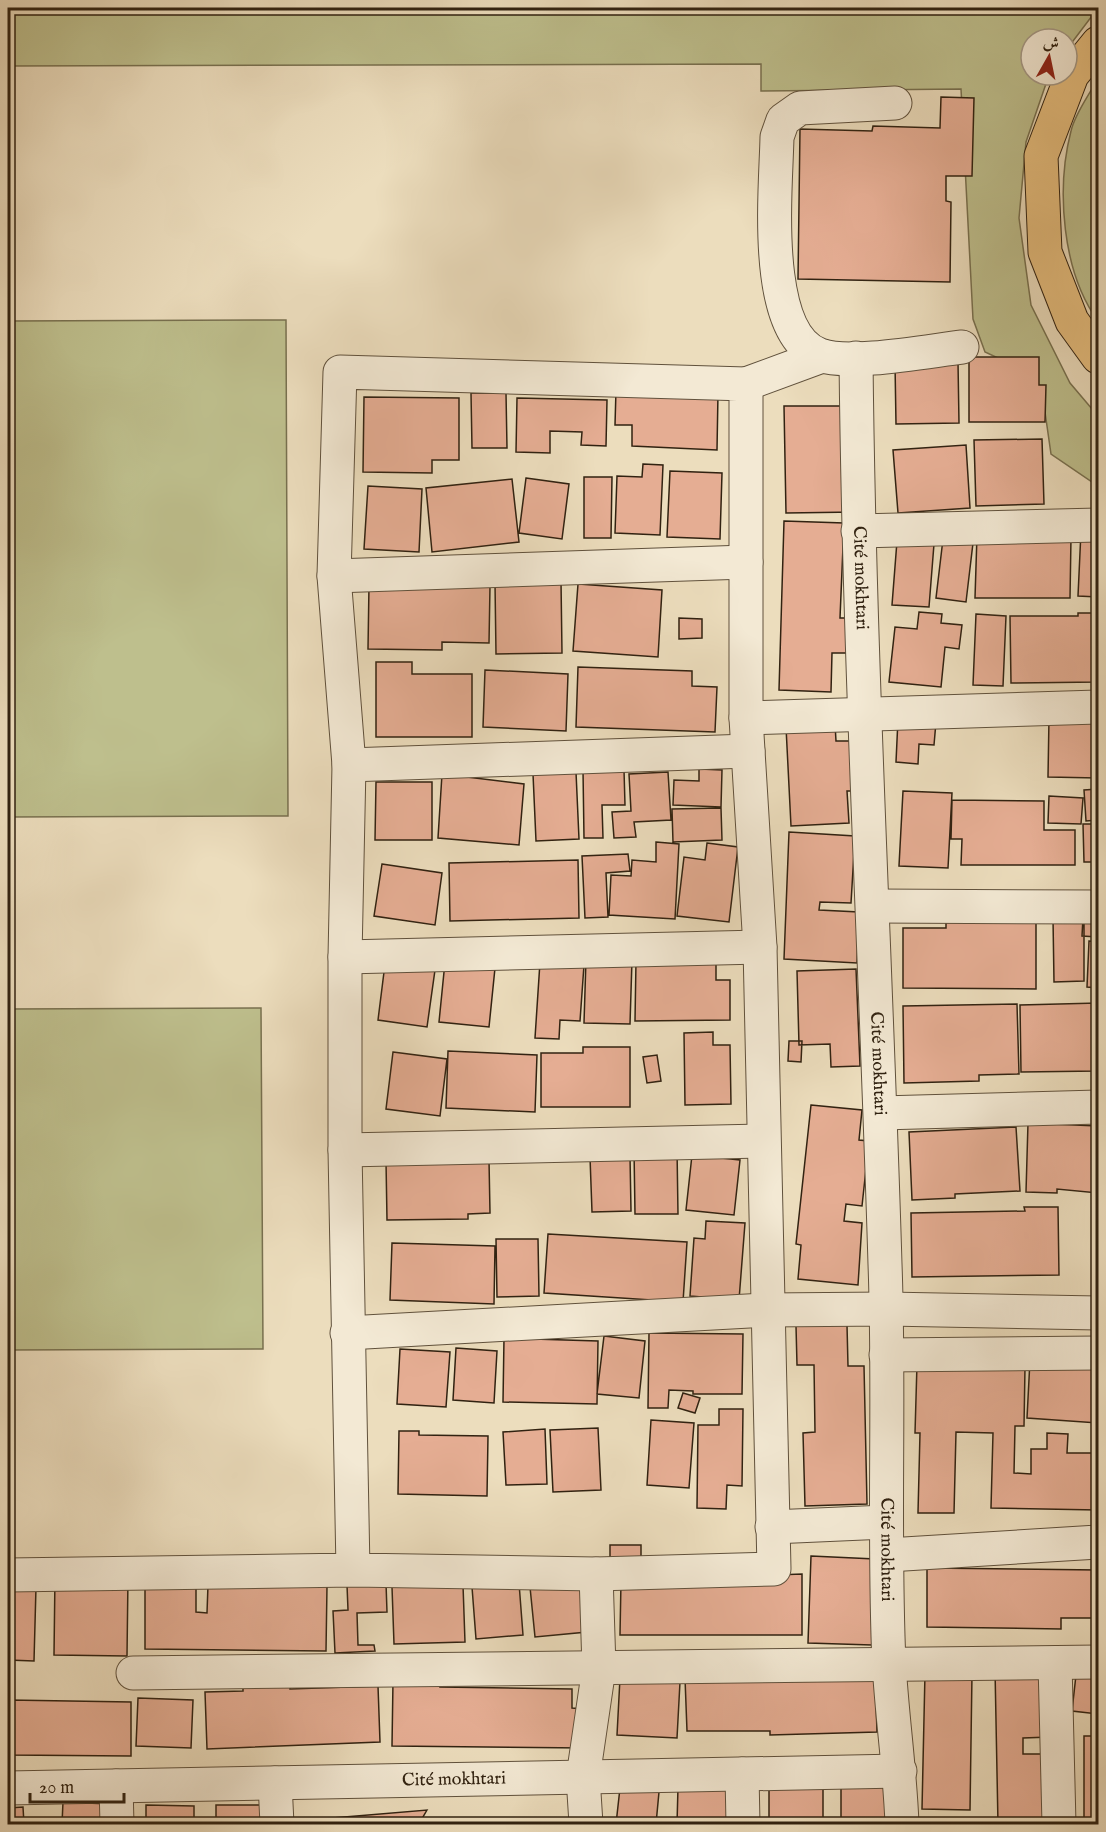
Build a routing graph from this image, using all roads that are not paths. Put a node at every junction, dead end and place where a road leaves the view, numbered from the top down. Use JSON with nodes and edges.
{"nodes":[{"id":1,"x":1098,"y":43,"type":"edge"},
{"id":2,"x":895,"y":103,"type":"dead end"},
{"id":3,"x":962,"y":347,"type":"dead end"},
{"id":4,"x":822,"y":356,"type":"junction"},
{"id":5,"x":1098,"y":357,"type":"edge"},
{"id":6,"x":856,"y":358,"type":"junction"},
{"id":7,"x":746,"y":384,"type":"junction"},
{"id":8,"x":1098,"y":525,"type":"edge"},
{"id":9,"x":858,"y":531,"type":"junction"},
{"id":10,"x":746,"y":562,"type":"junction"},
{"id":11,"x":334,"y":576,"type":"junction"},
{"id":12,"x":1098,"y":707,"type":"edge"},
{"id":13,"x":863,"y":712,"type":"junction"},
{"id":14,"x":746,"y":718,"type":"junction"},
{"id":15,"x":748,"y":752,"type":"junction"},
{"id":16,"x":349,"y":765,"type":"junction"},
{"id":17,"x":874,"y":906,"type":"junction"},
{"id":18,"x":1098,"y":907,"type":"edge"},
{"id":19,"x":760,"y":947,"type":"junction"},
{"id":20,"x":345,"y":957,"type":"junction"},
{"id":21,"x":1098,"y":1107,"type":"edge"},
{"id":22,"x":881,"y":1113,"type":"junction"},
{"id":23,"x":762,"y":1141,"type":"junction"},
{"id":24,"x":345,"y":1150,"type":"junction"},
{"id":25,"x":887,"y":1309,"type":"junction"},
{"id":26,"x":766,"y":1310,"type":"junction"},
{"id":27,"x":1098,"y":1313,"type":"edge"},
{"id":28,"x":347,"y":1333,"type":"junction"},
{"id":29,"x":1098,"y":1353,"type":"edge"},
{"id":30,"x":886,"y":1355,"type":"junction"},
{"id":31,"x":886,"y":1522,"type":"junction"},
{"id":32,"x":772,"y":1527,"type":"junction"},
{"id":33,"x":1098,"y":1542,"type":"edge"},
{"id":34,"x":888,"y":1555,"type":"junction"},
{"id":35,"x":353,"y":1570,"type":"junction"},
{"id":36,"x":596,"y":1574,"type":"junction"},
{"id":37,"x":8,"y":1575,"type":"edge"},
{"id":38,"x":1098,"y":1662,"type":"edge"},
{"id":39,"x":1055,"y":1663,"type":"junction"},
{"id":40,"x":889,"y":1664,"type":"junction"},
{"id":41,"x":599,"y":1668,"type":"junction"},
{"id":42,"x":134,"y":1673,"type":"dead end"},
{"id":43,"x":900,"y":1771,"type":"junction"},
{"id":44,"x":742,"y":1774,"type":"junction"},
{"id":45,"x":583,"y":1777,"type":"junction"},
{"id":46,"x":275,"y":1783,"type":"junction"},
{"id":47,"x":116,"y":1786,"type":"junction"},
{"id":48,"x":8,"y":1788,"type":"edge"},
{"id":49,"x":117,"y":1824,"type":"edge"},
{"id":50,"x":277,"y":1824,"type":"edge"},
{"id":51,"x":586,"y":1824,"type":"edge"},
{"id":52,"x":743,"y":1824,"type":"edge"},
{"id":53,"x":902,"y":1824,"type":"edge"},
{"id":54,"x":1059,"y":1824,"type":"edge"}],
"edges":[{"from":1,"to":5,"type":"highway"},
{"from":2,"to":4,"type":"street"},
{"from":3,"to":6,"type":"street"},
{"from":4,"to":6,"type":"street"},
{"from":4,"to":7,"type":"street"},
{"from":6,"to":9,"type":"street","name":"Cité mokhtari"},
{"from":7,"to":10,"type":"street"},
{"from":7,"to":11,"type":"street"},
{"from":8,"to":9,"type":"street"},
{"from":9,"to":13,"type":"street","name":"Cité mokhtari"},
{"from":10,"to":11,"type":"street"},
{"from":10,"to":14,"type":"street"},
{"from":11,"to":16,"type":"street"},
{"from":12,"to":13,"type":"street"},
{"from":13,"to":14,"type":"street"},
{"from":13,"to":17,"type":"street","name":"Cité mokhtari"},
{"from":14,"to":15,"type":"street"},
{"from":15,"to":16,"type":"street"},
{"from":15,"to":19,"type":"street"},
{"from":16,"to":20,"type":"street"},
{"from":17,"to":18,"type":"street"},
{"from":17,"to":22,"type":"street","name":"Cité mokhtari"},
{"from":19,"to":20,"type":"street"},
{"from":19,"to":23,"type":"street"},
{"from":20,"to":24,"type":"street"},
{"from":21,"to":22,"type":"street"},
{"from":22,"to":25,"type":"street","name":"Cité mokhtari"},
{"from":23,"to":24,"type":"street"},
{"from":23,"to":26,"type":"street"},
{"from":24,"to":28,"type":"street"},
{"from":25,"to":26,"type":"street"},
{"from":25,"to":27,"type":"street"},
{"from":25,"to":30,"type":"street","name":"Cité mokhtari"},
{"from":26,"to":28,"type":"street"},
{"from":26,"to":32,"type":"street"},
{"from":28,"to":35,"type":"street"},
{"from":29,"to":30,"type":"street"},
{"from":30,"to":31,"type":"street","name":"Cité mokhtari"},
{"from":31,"to":32,"type":"street"},
{"from":31,"to":34,"type":"street","name":"Cité mokhtari"},
{"from":32,"to":36,"type":"street"},
{"from":33,"to":34,"type":"street"},
{"from":34,"to":40,"type":"street","name":"Cité mokhtari"},
{"from":35,"to":36,"type":"street"},
{"from":35,"to":37,"type":"street"},
{"from":36,"to":41,"type":"street"},
{"from":38,"to":39,"type":"street"},
{"from":39,"to":40,"type":"street"},
{"from":39,"to":54,"type":"street"},
{"from":40,"to":41,"type":"street"},
{"from":40,"to":43,"type":"street","name":"Cité mokhtari"},
{"from":41,"to":42,"type":"street"},
{"from":41,"to":45,"type":"street"},
{"from":43,"to":44,"type":"street","name":"Cité mokhtari"},
{"from":43,"to":53,"type":"street","name":"Cité mokhtari"},
{"from":44,"to":45,"type":"street","name":"Cité mokhtari"},
{"from":44,"to":52,"type":"street"},
{"from":45,"to":46,"type":"street","name":"Cité mokhtari"},
{"from":45,"to":51,"type":"street"},
{"from":46,"to":47,"type":"street","name":"Cité mokhtari"},
{"from":46,"to":50,"type":"street"},
{"from":47,"to":48,"type":"street","name":"Cité mokhtari"},
{"from":47,"to":49,"type":"street"}]}
